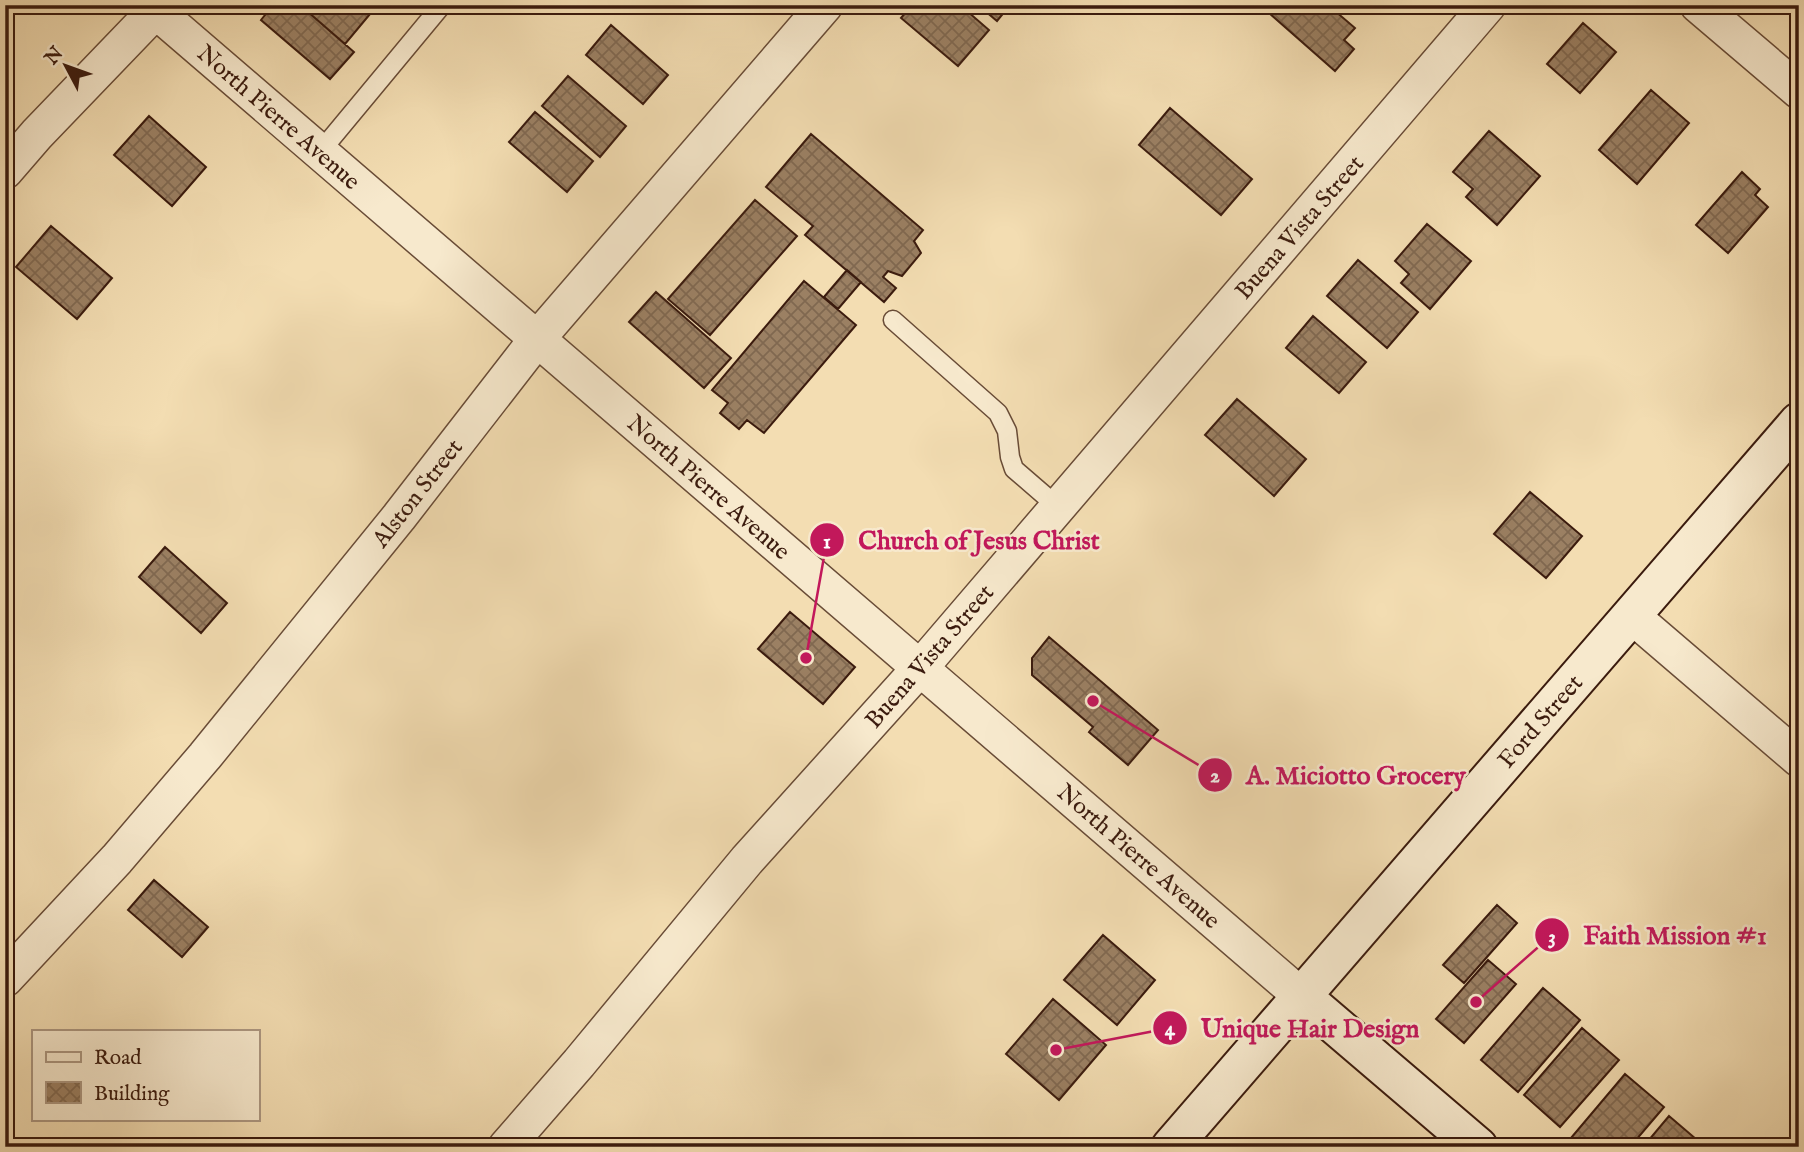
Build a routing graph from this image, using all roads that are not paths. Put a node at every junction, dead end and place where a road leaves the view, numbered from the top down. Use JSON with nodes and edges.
{"nodes":[{"id":1,"x":442,"y":5,"type":"edge"},
{"id":2,"x":825,"y":5,"type":"edge"},
{"id":3,"x":1488,"y":5,"type":"edge"},
{"id":4,"x":1698,"y":5,"type":"edge"},
{"id":5,"x":155,"y":7,"type":"edge"},
{"id":6,"x":1799,"y":91,"type":"edge"},
{"id":7,"x":320,"y":152,"type":"junction"},
{"id":8,"x":5,"y":171,"type":"edge"},
{"id":9,"x":893,"y":320,"type":"dead end"},
{"id":10,"x":537,"y":338,"type":"junction"},
{"id":11,"x":1799,"y":422,"type":"edge"},
{"id":12,"x":1058,"y":507,"type":"junction"},
{"id":13,"x":1632,"y":616,"type":"junction"},
{"id":14,"x":919,"y":668,"type":"junction"},
{"id":15,"x":1799,"y":759,"type":"edge"},
{"id":16,"x":5,"y":979,"type":"edge"},
{"id":17,"x":1300,"y":995,"type":"junction"},
{"id":18,"x":506,"y":1147,"type":"edge"},
{"id":19,"x":1171,"y":1147,"type":"edge"},
{"id":20,"x":1478,"y":1147,"type":"edge"}],
"edges":[{"from":1,"to":7,"type":"lane"},
{"from":2,"to":10,"type":"street","name":"Alston Street"},
{"from":3,"to":12,"type":"street","name":"Buena Vista Street"},
{"from":4,"to":6,"type":"street"},
{"from":5,"to":7,"type":"street","name":"North Pierre Avenue"},
{"from":5,"to":8,"type":"street"},
{"from":7,"to":10,"type":"street","name":"North Pierre Avenue"},
{"from":9,"to":12,"type":"lane"},
{"from":10,"to":14,"type":"street","name":"North Pierre Avenue"},
{"from":10,"to":16,"type":"street","name":"Alston Street"},
{"from":11,"to":13,"type":"main road","name":"Ford Street"},
{"from":12,"to":14,"type":"street","name":"Buena Vista Street"},
{"from":13,"to":15,"type":"street"},
{"from":13,"to":17,"type":"main road","name":"Ford Street"},
{"from":14,"to":17,"type":"street","name":"North Pierre Avenue"},
{"from":14,"to":18,"type":"street","name":"Buena Vista Street"},
{"from":17,"to":19,"type":"main road","name":"Ford Street"},
{"from":17,"to":20,"type":"main road"}]}
